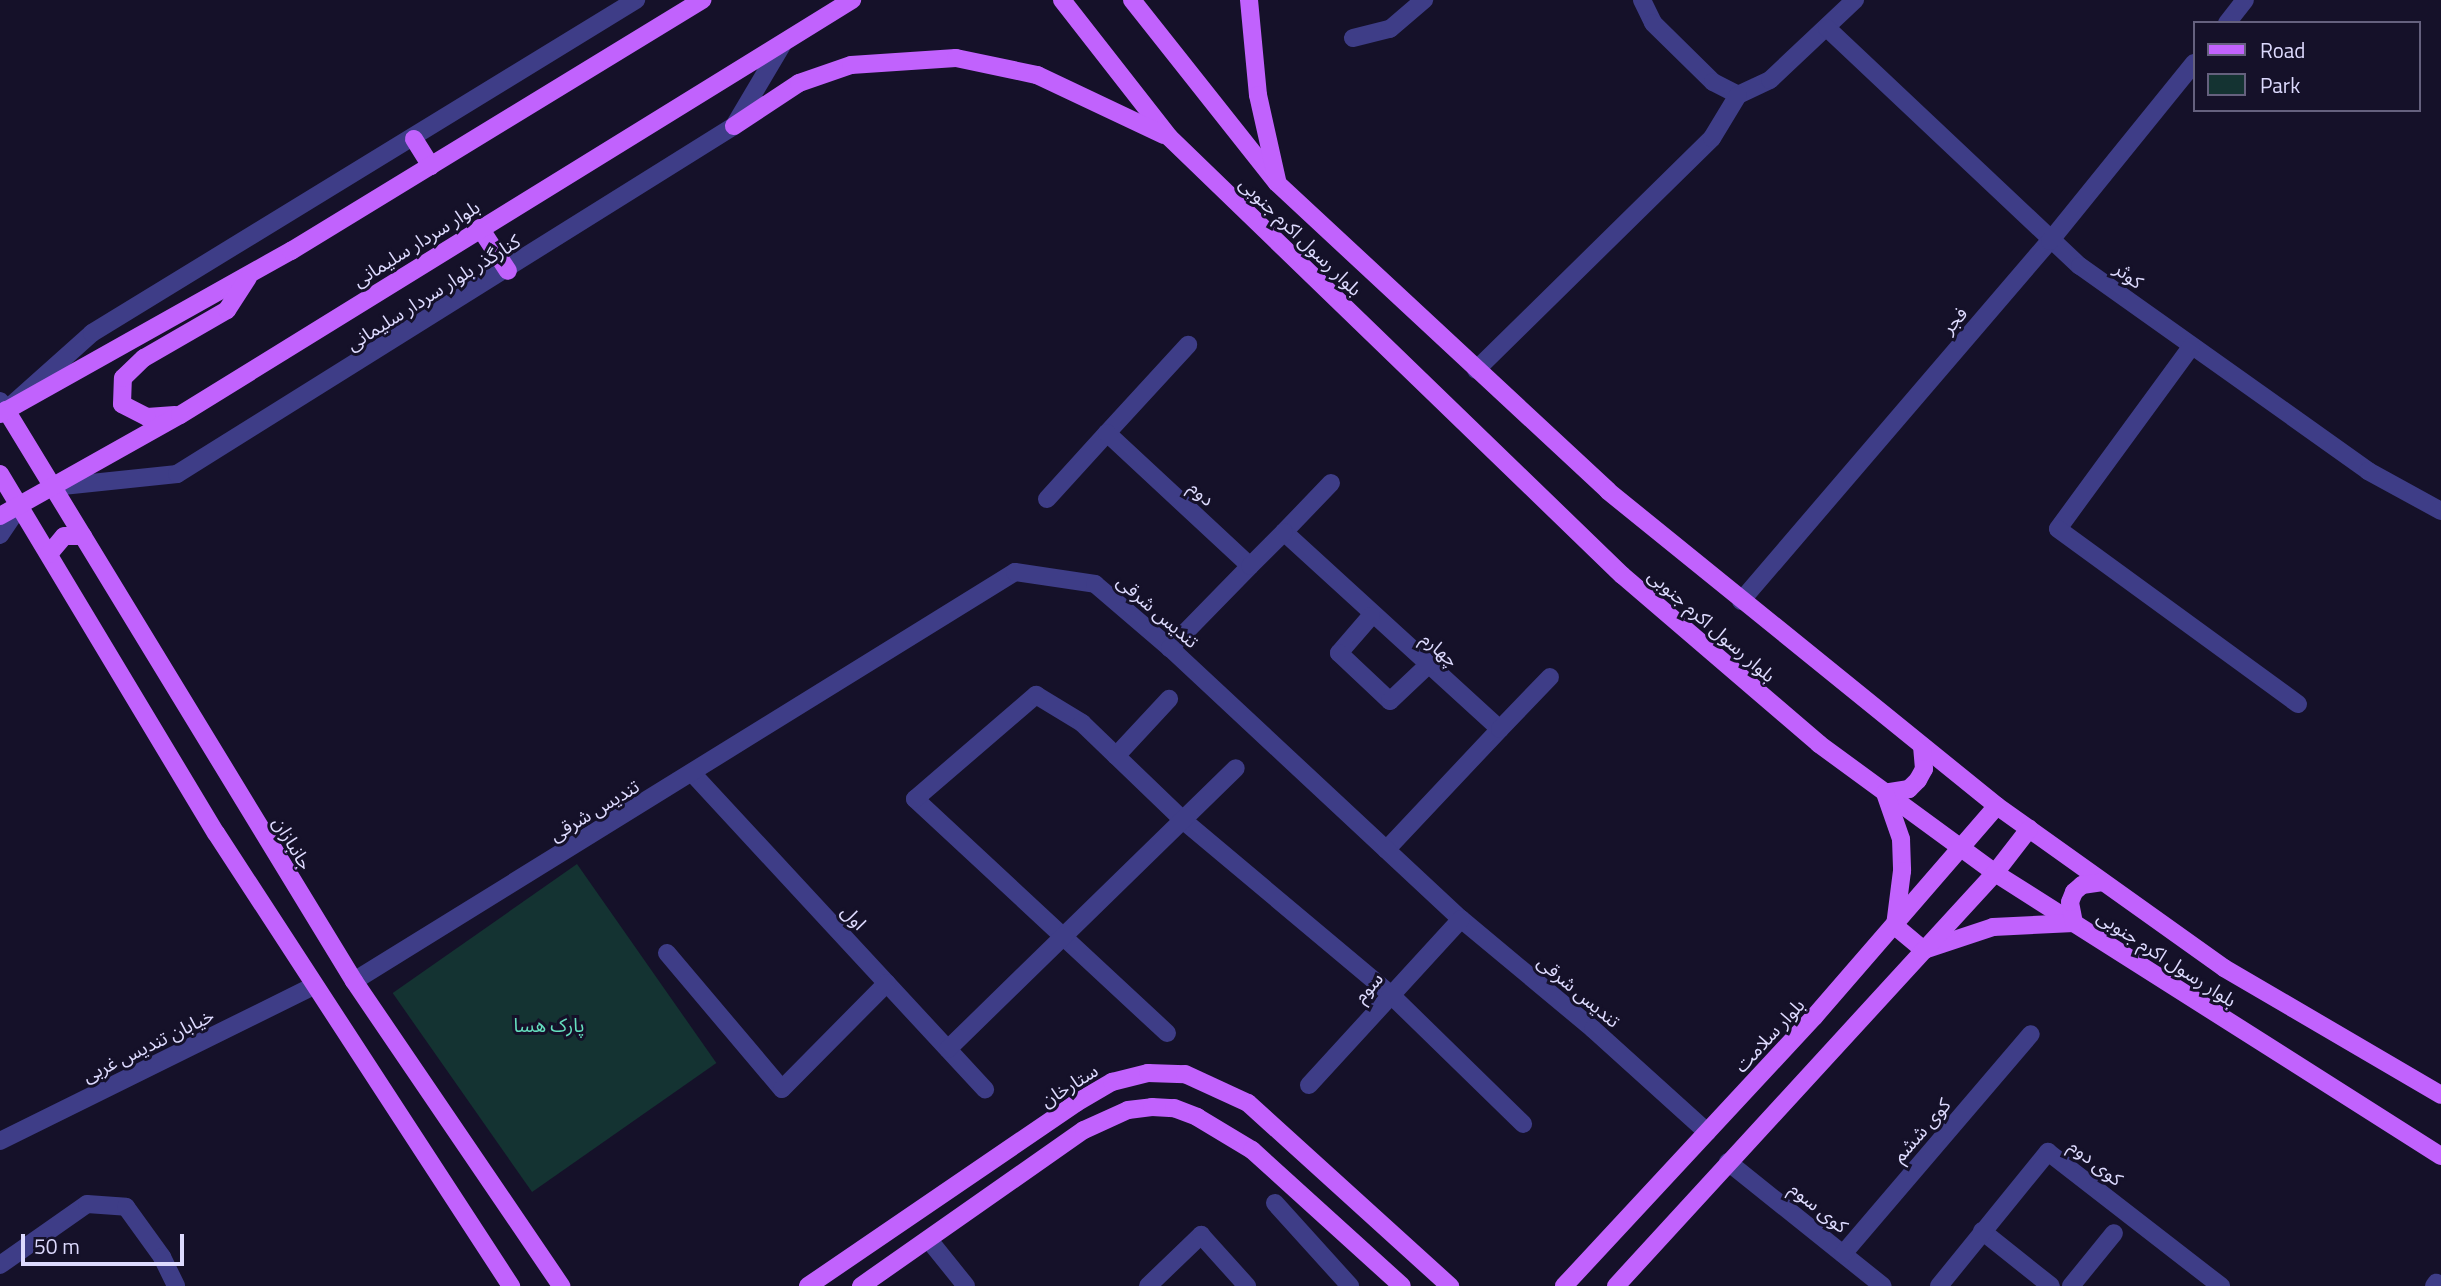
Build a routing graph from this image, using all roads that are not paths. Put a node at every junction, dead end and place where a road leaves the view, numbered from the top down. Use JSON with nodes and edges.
{"nodes":[{"id":1,"x":636,"y":0,"type":"edge"},
{"id":2,"x":703,"y":0,"type":"edge"},
{"id":3,"x":852,"y":0,"type":"edge"},
{"id":4,"x":1062,"y":0,"type":"edge"},
{"id":5,"x":1132,"y":0,"type":"edge"},
{"id":6,"x":1249,"y":0,"type":"edge"},
{"id":7,"x":1424,"y":0,"type":"edge"},
{"id":8,"x":1642,"y":0,"type":"edge"},
{"id":9,"x":1855,"y":0,"type":"edge"},
{"id":10,"x":2245,"y":0,"type":"edge"},
{"id":11,"x":2229,"y":21,"type":"edge"},
{"id":12,"x":1827,"y":28,"type":"junction"},
{"id":13,"x":1353,"y":38,"type":"dead end"},
{"id":14,"x":782,"y":45,"type":"junction"},
{"id":15,"x":2192,"y":65,"type":"edge"},
{"id":16,"x":1738,"y":95,"type":"junction"},
{"id":17,"x":734,"y":126,"type":"junction"},
{"id":18,"x":1169,"y":137,"type":"junction"},
{"id":19,"x":414,"y":139,"type":"junction"},
{"id":20,"x":431,"y":166,"type":"junction"},
{"id":21,"x":1277,"y":183,"type":"junction"},
{"id":22,"x":480,"y":228,"type":"junction"},
{"id":23,"x":2050,"y":241,"type":"junction"},
{"id":24,"x":508,"y":271,"type":"junction"},
{"id":25,"x":250,"y":275,"type":"junction"},
{"id":26,"x":1188,"y":345,"type":"dead end"},
{"id":27,"x":2191,"y":347,"type":"junction"},
{"id":28,"x":1476,"y":370,"type":"junction"},
{"id":29,"x":2,"y":408,"type":"edge"},
{"id":30,"x":180,"y":415,"type":"junction"},
{"id":31,"x":1107,"y":433,"type":"junction"},
{"id":32,"x":0,"y":474,"type":"edge"},
{"id":33,"x":1331,"y":482,"type":"dead end"},
{"id":34,"x":53,"y":487,"type":"junction"},
{"id":35,"x":1047,"y":499,"type":"dead end"},
{"id":36,"x":20,"y":506,"type":"junction"},
{"id":37,"x":2441,"y":511,"type":"edge"},
{"id":38,"x":0,"y":516,"type":"edge"},
{"id":39,"x":1284,"y":532,"type":"junction"},
{"id":40,"x":0,"y":535,"type":"edge"},
{"id":41,"x":83,"y":537,"type":"junction"},
{"id":42,"x":49,"y":554,"type":"junction"},
{"id":43,"x":1250,"y":566,"type":"junction"},
{"id":44,"x":1741,"y":601,"type":"junction"},
{"id":45,"x":1371,"y":616,"type":"junction"},
{"id":46,"x":1170,"y":648,"type":"junction"},
{"id":47,"x":1427,"y":666,"type":"junction"},
{"id":48,"x":1550,"y":677,"type":"dead end"},
{"id":49,"x":1169,"y":699,"type":"dead end"},
{"id":50,"x":2298,"y":704,"type":"dead end"},
{"id":51,"x":1500,"y":729,"type":"junction"},
{"id":52,"x":1922,"y":746,"type":"junction"},
{"id":53,"x":1116,"y":755,"type":"junction"},
{"id":54,"x":1236,"y":768,"type":"dead end"},
{"id":55,"x":693,"y":774,"type":"junction"},
{"id":56,"x":1885,"y":793,"type":"junction"},
{"id":57,"x":1997,"y":806,"type":"junction"},
{"id":58,"x":1184,"y":821,"type":"junction"},
{"id":59,"x":2029,"y":829,"type":"junction"},
{"id":60,"x":1386,"y":850,"type":"junction"},
{"id":61,"x":1963,"y":850,"type":"junction"},
{"id":62,"x":1995,"y":873,"type":"junction"},
{"id":63,"x":2104,"y":882,"type":"junction"},
{"id":64,"x":1461,"y":919,"type":"junction"},
{"id":65,"x":2074,"y":923,"type":"junction"},
{"id":66,"x":1895,"y":926,"type":"junction"},
{"id":67,"x":1066,"y":937,"type":"junction"},
{"id":68,"x":1924,"y":950,"type":"junction"},
{"id":69,"x":667,"y":953,"type":"dead end"},
{"id":70,"x":354,"y":981,"type":"junction"},
{"id":71,"x":887,"y":983,"type":"junction"},
{"id":72,"x":314,"y":986,"type":"junction"},
{"id":73,"x":1390,"y":993,"type":"junction"},
{"id":74,"x":1167,"y":1034,"type":"dead end"},
{"id":75,"x":2031,"y":1034,"type":"dead end"},
{"id":76,"x":948,"y":1049,"type":"junction"},
{"id":77,"x":1309,"y":1085,"type":"dead end"},
{"id":78,"x":985,"y":1089,"type":"dead end"},
{"id":79,"x":2441,"y":1095,"type":"edge"},
{"id":80,"x":1523,"y":1124,"type":"dead end"},
{"id":81,"x":1707,"y":1132,"type":"junction"},
{"id":82,"x":0,"y":1141,"type":"edge"},
{"id":83,"x":2441,"y":1156,"type":"edge"},
{"id":84,"x":1728,"y":1162,"type":"junction"},
{"id":85,"x":1275,"y":1203,"type":"dead end"},
{"id":86,"x":1982,"y":1231,"type":"junction"},
{"id":87,"x":2114,"y":1233,"type":"dead end"},
{"id":88,"x":929,"y":1240,"type":"junction"},
{"id":89,"x":1843,"y":1254,"type":"junction"},
{"id":90,"x":0,"y":1265,"type":"edge"},
{"id":91,"x":176,"y":1286,"type":"edge"},
{"id":92,"x":511,"y":1286,"type":"edge"},
{"id":93,"x":561,"y":1286,"type":"edge"},
{"id":94,"x":808,"y":1286,"type":"edge"},
{"id":95,"x":861,"y":1286,"type":"edge"},
{"id":96,"x":966,"y":1286,"type":"edge"},
{"id":97,"x":1148,"y":1286,"type":"edge"},
{"id":98,"x":1247,"y":1286,"type":"edge"},
{"id":99,"x":1350,"y":1286,"type":"edge"},
{"id":100,"x":1402,"y":1286,"type":"edge"},
{"id":101,"x":1450,"y":1286,"type":"edge"},
{"id":102,"x":1564,"y":1286,"type":"edge"},
{"id":103,"x":1616,"y":1286,"type":"edge"},
{"id":104,"x":1883,"y":1286,"type":"edge"},
{"id":105,"x":1939,"y":1286,"type":"edge"},
{"id":106,"x":2051,"y":1286,"type":"edge"},
{"id":107,"x":2071,"y":1286,"type":"edge"},
{"id":108,"x":2221,"y":1286,"type":"edge"}],
"edges":[{"from":1,"to":19,"type":"street"},
{"from":2,"to":20,"type":"main road"},
{"from":3,"to":14,"type":"main road","name":"بلوار سردار سلیمانی"},
{"from":4,"to":18,"type":"main road","name":"بلوار رسول اکرم جنوبی"},
{"from":5,"to":21,"type":"main road","name":"بلوار رسول اکرم جنوبی"},
{"from":6,"to":21,"type":"main road"},
{"from":7,"to":13,"type":"street"},
{"from":8,"to":16,"type":"street"},
{"from":9,"to":12,"type":"street"},
{"from":10,"to":11,"type":"street"},
{"from":12,"to":16,"type":"street"},
{"from":12,"to":23,"type":"street","name":"کوثر"},
{"from":14,"to":17,"type":"street","name":"کنارگذر بلوار سردار سلیمانی"},
{"from":14,"to":22,"type":"main road","name":"بلوار سردار سلیمانی"},
{"from":15,"to":23,"type":"street","name":"فجر"},
{"from":16,"to":28,"type":"street"},
{"from":17,"to":18,"type":"main road"},
{"from":17,"to":24,"type":"street","name":"کنارگذر بلوار سردار سلیمانی"},
{"from":18,"to":56,"type":"main road","name":"بلوار رسول اکرم جنوبی"},
{"from":19,"to":20,"type":"main road"},
{"from":19,"to":29,"type":"street"},
{"from":20,"to":25,"type":"main road"},
{"from":21,"to":28,"type":"main road","name":"بلوار رسول اکرم جنوبی"},
{"from":22,"to":24,"type":"main road"},
{"from":22,"to":30,"type":"main road","name":"بلوار سردار سلیمانی"},
{"from":23,"to":27,"type":"street","name":"کوثر"},
{"from":23,"to":44,"type":"street","name":"فجر"},
{"from":24,"to":34,"type":"street","name":"کنارگذر بلوار سردار سلیمانی"},
{"from":25,"to":29,"type":"main road"},
{"from":25,"to":30,"type":"main road"},
{"from":26,"to":31,"type":"street"},
{"from":27,"to":37,"type":"street","name":"کوثر"},
{"from":27,"to":50,"type":"street"},
{"from":28,"to":44,"type":"main road","name":"بلوار رسول اکرم جنوبی"},
{"from":29,"to":34,"type":"main road","name":"جانبازان"},
{"from":30,"to":34,"type":"main road","name":"بلوار سردار سلیمانی"},
{"from":31,"to":35,"type":"street"},
{"from":31,"to":43,"type":"street","name":"دوم"},
{"from":32,"to":36,"type":"main road"},
{"from":33,"to":39,"type":"street"},
{"from":34,"to":36,"type":"main road","name":"بلوار سردار سلیمانی"},
{"from":34,"to":41,"type":"main road","name":"جانبازان"},
{"from":36,"to":38,"type":"main road","name":"بلوار سردار سلیمانی"},
{"from":36,"to":40,"type":"street"},
{"from":36,"to":42,"type":"main road"},
{"from":39,"to":43,"type":"street"},
{"from":39,"to":45,"type":"street","name":"چهارم"},
{"from":41,"to":42,"type":"main road"},
{"from":41,"to":70,"type":"main road","name":"جانبازان"},
{"from":42,"to":72,"type":"main road"},
{"from":43,"to":46,"type":"street"},
{"from":44,"to":52,"type":"main road","name":"بلوار رسول اکرم جنوبی"},
{"from":45,"to":47,"type":"street","name":"چهارم"},
{"from":45,"to":47,"type":"street"},
{"from":46,"to":55,"type":"street","name":"تندیس شرقی"},
{"from":46,"to":60,"type":"street","name":"تندیس شرقی"},
{"from":47,"to":51,"type":"street","name":"چهارم"},
{"from":48,"to":51,"type":"street"},
{"from":49,"to":53,"type":"street"},
{"from":51,"to":60,"type":"street"},
{"from":52,"to":56,"type":"main road"},
{"from":52,"to":57,"type":"main road","name":"بلوار رسول اکرم جنوبی"},
{"from":53,"to":58,"type":"street"},
{"from":53,"to":67,"type":"street"},
{"from":54,"to":58,"type":"street"},
{"from":55,"to":70,"type":"street","name":"تندیس شرقی"},
{"from":55,"to":71,"type":"street","name":"اول"},
{"from":56,"to":61,"type":"main road","name":"بلوار رسول اکرم جنوبی"},
{"from":56,"to":66,"type":"main road"},
{"from":57,"to":59,"type":"main road","name":"بلوار رسول اکرم جنوبی"},
{"from":57,"to":61,"type":"main road","name":"بلوار سلامت"},
{"from":58,"to":67,"type":"street"},
{"from":58,"to":73,"type":"street"},
{"from":59,"to":62,"type":"main road"},
{"from":59,"to":63,"type":"main road","name":"بلوار رسول اکرم جنوبی"},
{"from":60,"to":64,"type":"street","name":"تندیس شرقی"},
{"from":61,"to":62,"type":"main road","name":"بلوار رسول اکرم جنوبی"},
{"from":61,"to":66,"type":"main road","name":"بلوار سلامت"},
{"from":62,"to":65,"type":"main road","name":"بلوار رسول اکرم جنوبی"},
{"from":62,"to":68,"type":"main road"},
{"from":63,"to":65,"type":"main road"},
{"from":63,"to":79,"type":"main road","name":"بلوار رسول اکرم جنوبی"},
{"from":64,"to":73,"type":"street","name":"سوم"},
{"from":64,"to":81,"type":"street","name":"تندیس شرقی"},
{"from":65,"to":68,"type":"main road"},
{"from":65,"to":83,"type":"main road","name":"بلوار رسول اکرم جنوبی"},
{"from":66,"to":68,"type":"main road"},
{"from":66,"to":81,"type":"main road","name":"بلوار سلامت"},
{"from":67,"to":74,"type":"street"},
{"from":67,"to":76,"type":"street"},
{"from":68,"to":84,"type":"main road"},
{"from":69,"to":71,"type":"street"},
{"from":70,"to":93,"type":"main road","name":"جانبازان"},
{"from":71,"to":76,"type":"street","name":"اول"},
{"from":72,"to":82,"type":"street","name":"خیابان تندیس غربی"},
{"from":72,"to":92,"type":"main road"},
{"from":73,"to":77,"type":"street","name":"سوم"},
{"from":73,"to":80,"type":"street"},
{"from":75,"to":89,"type":"street","name":"کوی ششم"},
{"from":76,"to":78,"type":"street","name":"اول"},
{"from":81,"to":102,"type":"main road","name":"بلوار سلامت"},
{"from":84,"to":89,"type":"street","name":"کوی سوم"},
{"from":84,"to":103,"type":"main road"},
{"from":85,"to":99,"type":"street"},
{"from":86,"to":105,"type":"street","name":"کوی دوم"},
{"from":86,"to":106,"type":"street"},
{"from":86,"to":108,"type":"street","name":"کوی دوم"},
{"from":87,"to":107,"type":"street"},
{"from":88,"to":95,"type":"main road"},
{"from":88,"to":96,"type":"street"},
{"from":88,"to":100,"type":"main road"},
{"from":89,"to":104,"type":"street","name":"کوی سوم"},
{"from":90,"to":91,"type":"street"},
{"from":94,"to":101,"type":"main road","name":"ستارخان"},
{"from":97,"to":98,"type":"street"}]}
